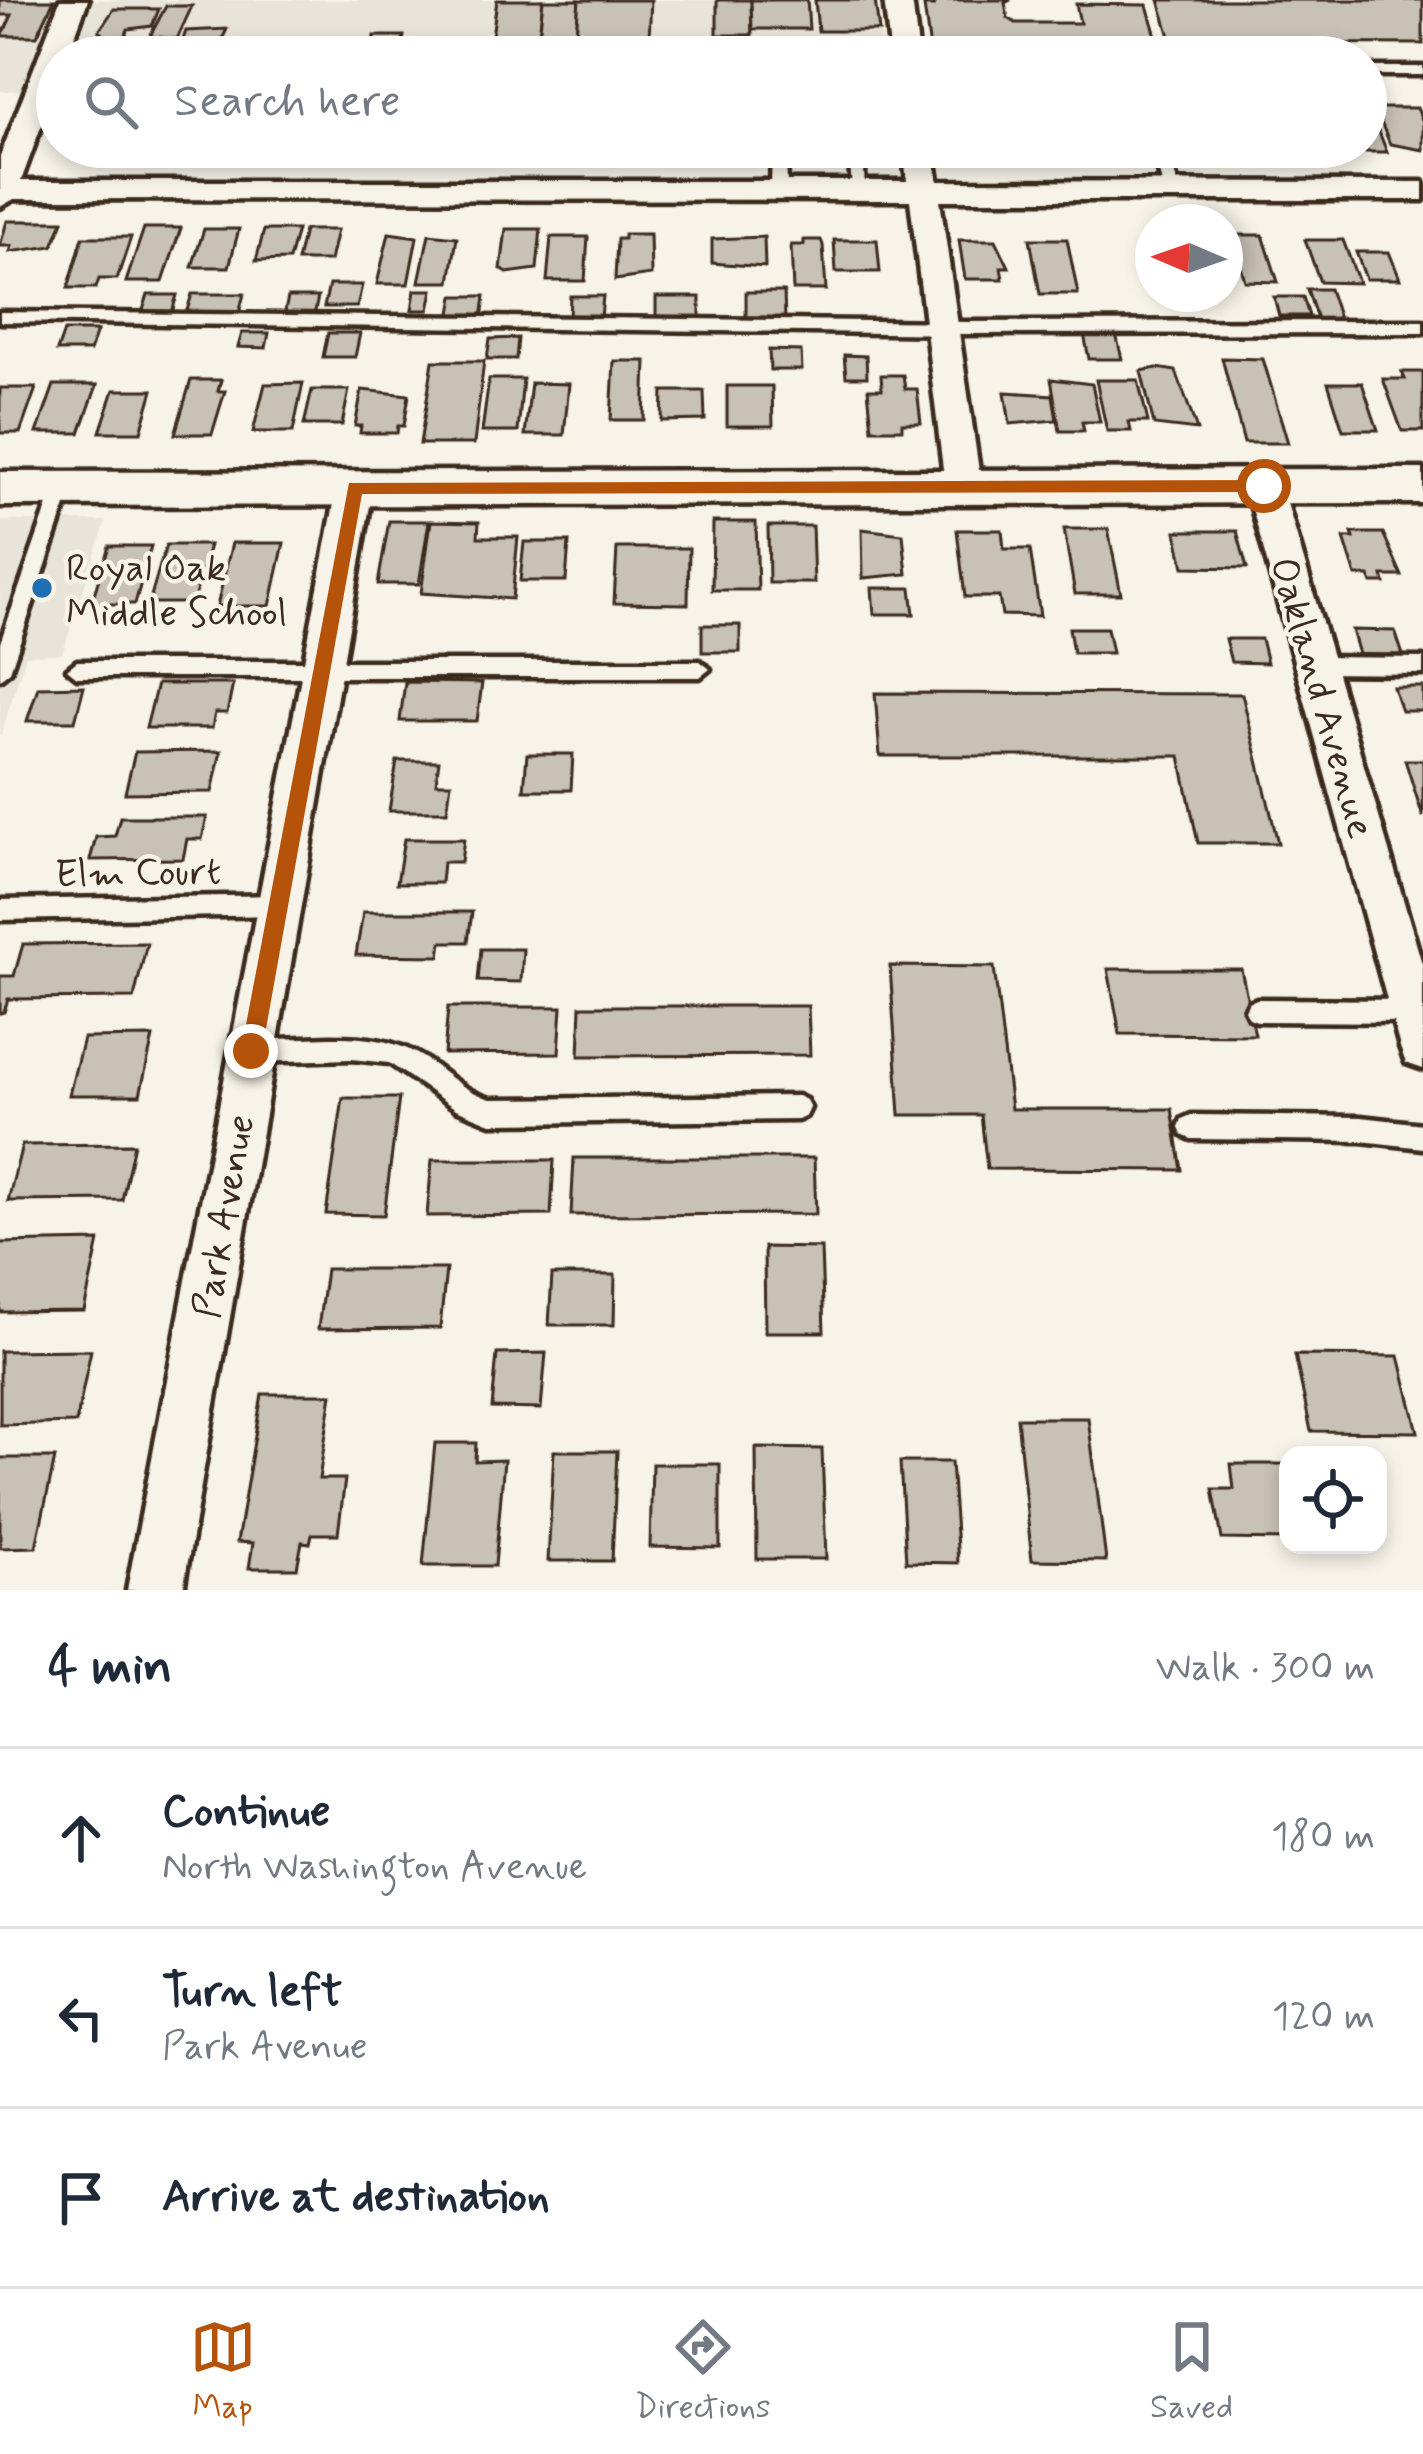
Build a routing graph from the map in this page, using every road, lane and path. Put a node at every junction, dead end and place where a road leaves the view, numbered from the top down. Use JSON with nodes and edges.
{"nodes":[{"id":1,"x":74,"y":0,"type":"edge"},
{"id":2,"x":898,"y":0,"type":"edge"},
{"id":3,"x":63,"y":36,"type":"edge"},
{"id":4,"x":902,"y":36,"type":"edge"},
{"id":5,"x":1387,"y":71,"type":"edge"},
{"id":6,"x":1423,"y":71,"type":"edge"},
{"id":7,"x":36,"y":109,"type":"edge"},
{"id":8,"x":779,"y":168,"type":"edge"},
{"id":9,"x":858,"y":168,"type":"edge"},
{"id":10,"x":920,"y":168,"type":"edge"},
{"id":11,"x":1165,"y":168,"type":"edge"},
{"id":12,"x":779,"y":190,"type":"junction"},
{"id":13,"x":860,"y":190,"type":"junction"},
{"id":14,"x":923,"y":190,"type":"junction"},
{"id":15,"x":1172,"y":190,"type":"junction"},
{"id":16,"x":1423,"y":190,"type":"edge"},
{"id":17,"x":1,"y":192,"type":"edge"},
{"id":18,"x":0,"y":317,"type":"edge"},
{"id":19,"x":940,"y":327,"type":"junction"},
{"id":20,"x":1423,"y":327,"type":"edge"},
{"id":21,"x":963,"y":485,"type":"junction"},
{"id":22,"x":1264,"y":486,"type":"junction"},
{"id":23,"x":1423,"y":486,"type":"edge"},
{"id":24,"x":63,"y":488,"type":"junction"},
{"id":25,"x":355,"y":488,"type":"junction"},
{"id":26,"x":0,"y":489,"type":"edge"},
{"id":27,"x":1316,"y":665,"type":"junction"},
{"id":28,"x":1423,"y":666,"type":"edge"},
{"id":29,"x":320,"y":668,"type":"junction"},
{"id":30,"x":76,"y":669,"type":"dead end"},
{"id":31,"x":700,"y":669,"type":"dead end"},
{"id":32,"x":0,"y":671,"type":"edge"},
{"id":33,"x":278,"y":905,"type":"junction"},
{"id":34,"x":0,"y":910,"type":"edge"},
{"id":35,"x":1407,"y":938,"type":"edge"},
{"id":36,"x":1257,"y":1010,"type":"dead end"},
{"id":37,"x":1418,"y":1029,"type":"edge"},
{"id":38,"x":251,"y":1051,"type":"junction"},
{"id":39,"x":798,"y":1108,"type":"dead end"},
{"id":40,"x":1191,"y":1127,"type":"dead end"},
{"id":41,"x":1423,"y":1136,"type":"edge"},
{"id":42,"x":155,"y":1590,"type":"edge"}],
"edges":[{"from":1,"to":3,"type":"street"},
{"from":2,"to":4,"type":"street"},
{"from":5,"to":6,"type":"lane"},
{"from":7,"to":17,"type":"street"},
{"from":8,"to":12,"type":"lane"},
{"from":9,"to":13,"type":"lane"},
{"from":10,"to":14,"type":"street"},
{"from":11,"to":15,"type":"lane"},
{"from":12,"to":13,"type":"street"},
{"from":12,"to":17,"type":"street"},
{"from":13,"to":14,"type":"street"},
{"from":14,"to":15,"type":"street"},
{"from":14,"to":19,"type":"street"},
{"from":15,"to":16,"type":"street"},
{"from":18,"to":19,"type":"lane"},
{"from":19,"to":20,"type":"lane"},
{"from":19,"to":21,"type":"street"},
{"from":21,"to":22,"type":"street"},
{"from":21,"to":25,"type":"street"},
{"from":22,"to":23,"type":"street"},
{"from":22,"to":27,"type":"street","name":"Oakland Avenue"},
{"from":24,"to":25,"type":"street"},
{"from":24,"to":26,"type":"street"},
{"from":24,"to":32,"type":"lane"},
{"from":25,"to":29,"type":"street","name":"Park Avenue"},
{"from":27,"to":28,"type":"lane"},
{"from":27,"to":35,"type":"street","name":"Oakland Avenue"},
{"from":29,"to":30,"type":"lane"},
{"from":29,"to":31,"type":"lane"},
{"from":29,"to":33,"type":"street","name":"Park Avenue"},
{"from":33,"to":34,"type":"lane","name":"Elm Court"},
{"from":33,"to":38,"type":"street","name":"Park Avenue"},
{"from":35,"to":37,"type":"street","name":"Oakland Avenue"},
{"from":36,"to":37,"type":"lane"},
{"from":38,"to":39,"type":"lane"},
{"from":38,"to":42,"type":"street","name":"Park Avenue"},
{"from":40,"to":41,"type":"lane"}]}
